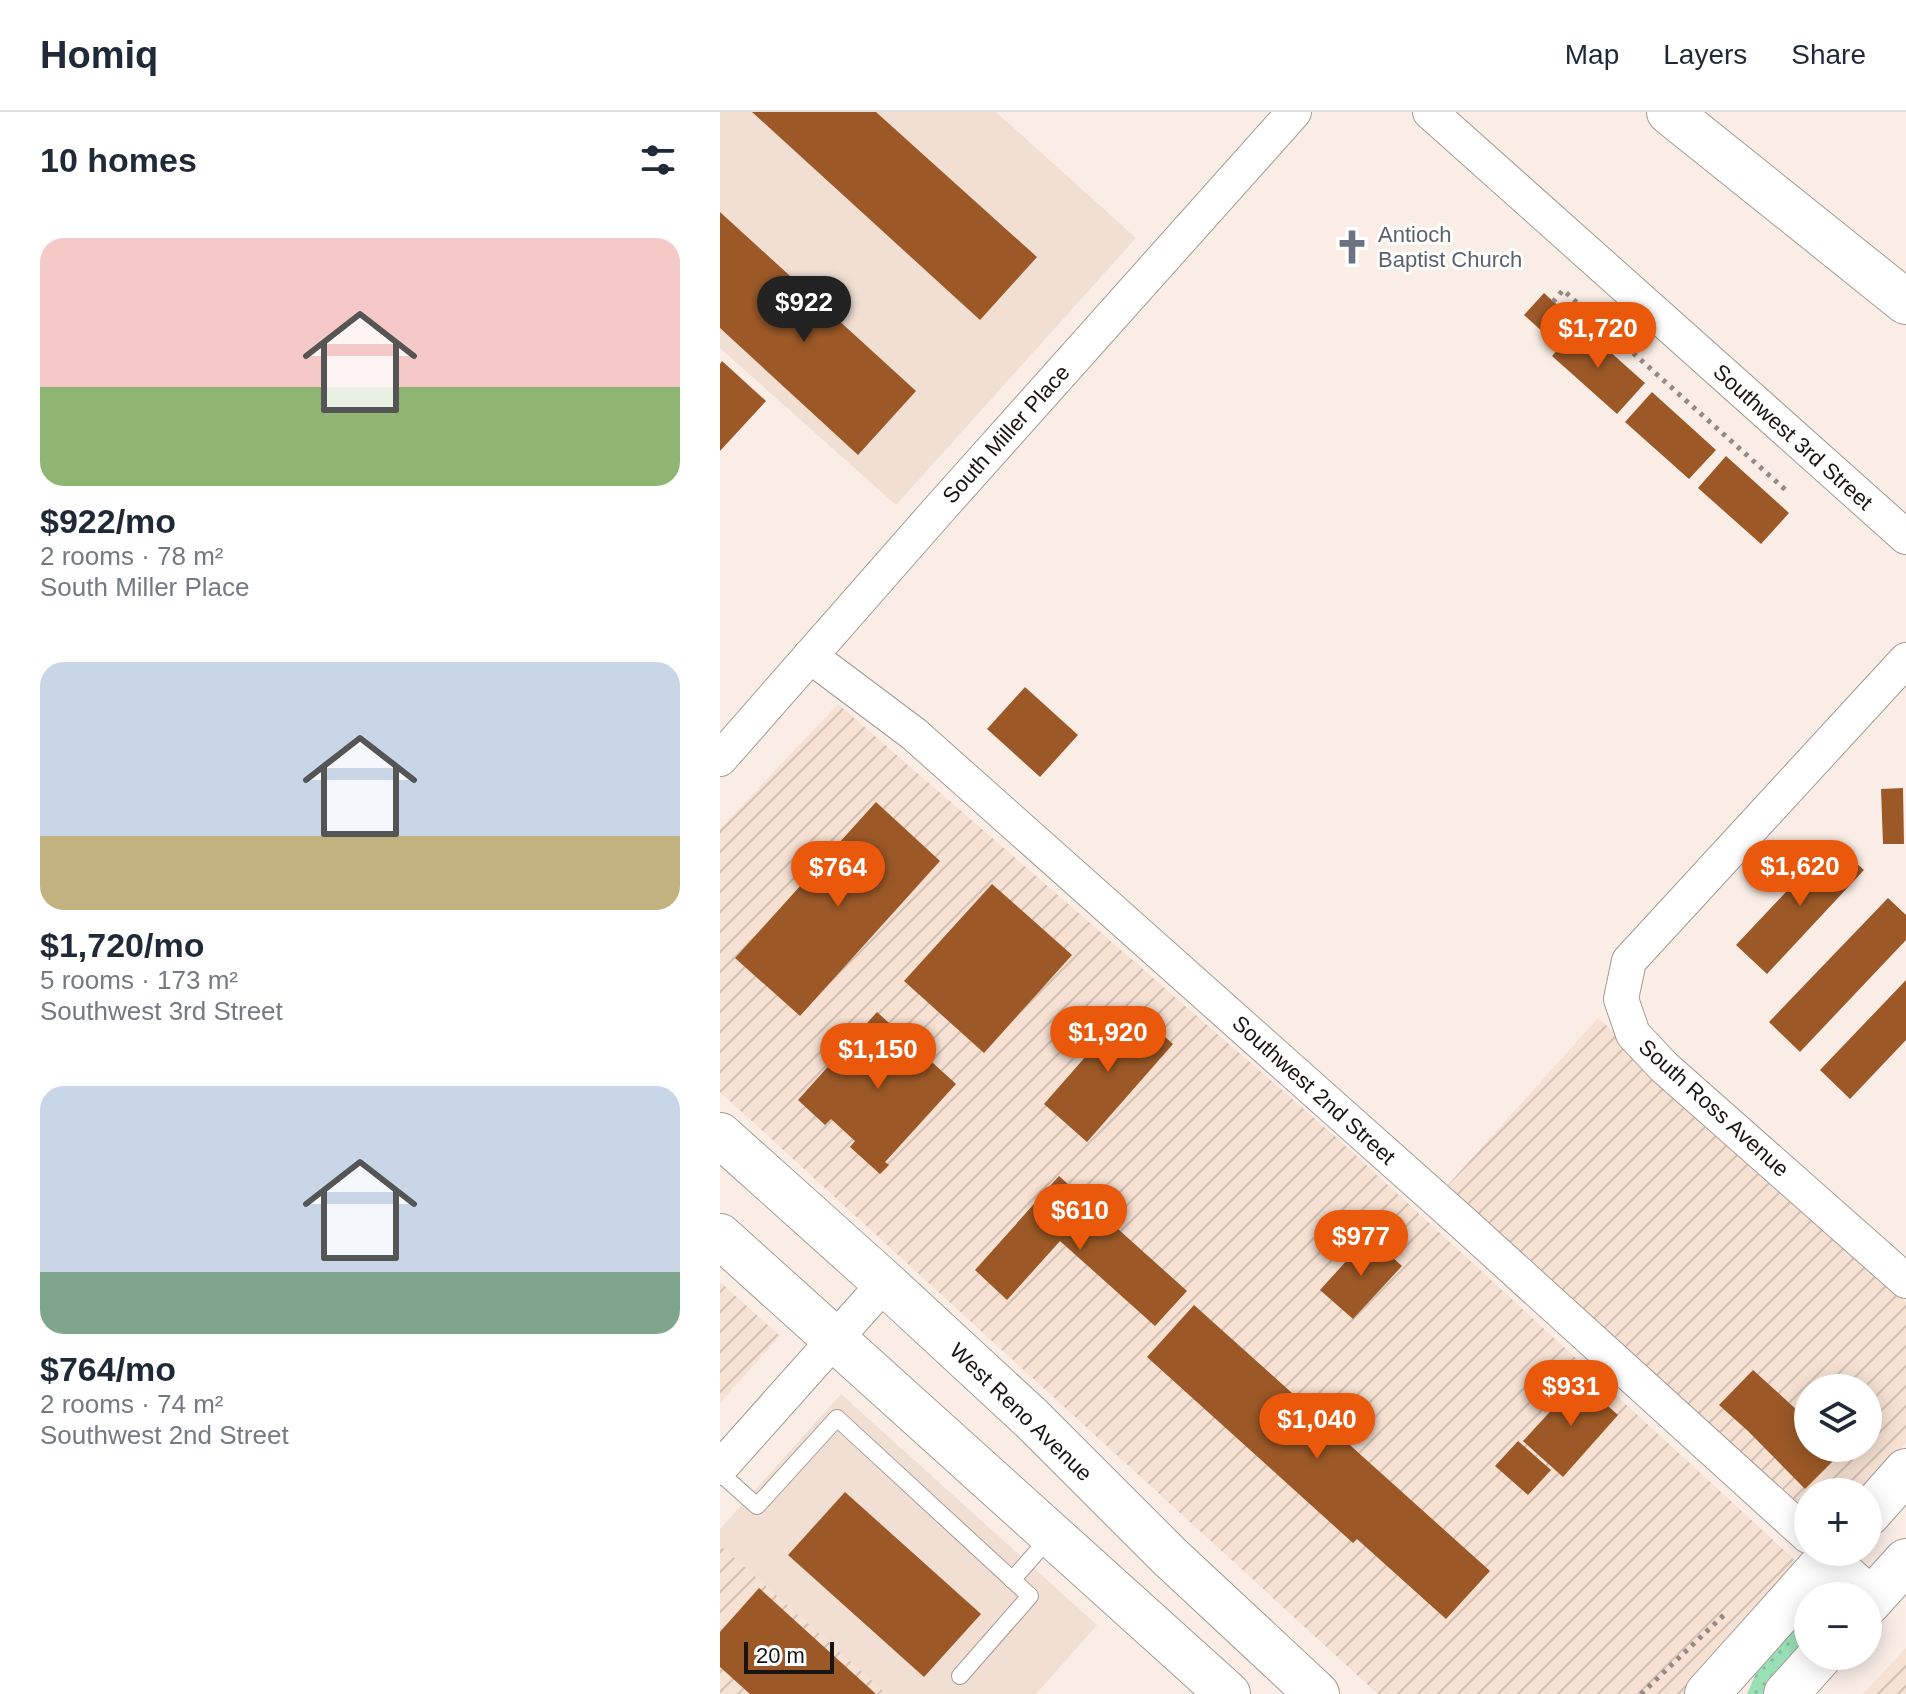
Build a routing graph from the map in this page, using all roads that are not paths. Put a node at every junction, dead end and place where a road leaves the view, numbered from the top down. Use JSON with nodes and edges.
{"nodes":[{"id":1,"x":1294,"y":112,"type":"edge"},
{"id":2,"x":1430,"y":112,"type":"edge"},
{"id":3,"x":1669,"y":112,"type":"edge"},
{"id":4,"x":1906,"y":302,"type":"edge"},
{"id":5,"x":1906,"y":537,"type":"edge"},
{"id":6,"x":810,"y":656,"type":"junction"},
{"id":7,"x":1906,"y":660,"type":"edge"},
{"id":8,"x":720,"y":759,"type":"edge"},
{"id":9,"x":720,"y":1135,"type":"edge"},
{"id":10,"x":720,"y":1236,"type":"edge"},
{"id":11,"x":1906,"y":1281,"type":"edge"},
{"id":12,"x":885,"y":1283,"type":"junction"},
{"id":13,"x":834,"y":1339,"type":"junction"},
{"id":14,"x":720,"y":1470,"type":"edge"},
{"id":15,"x":1906,"y":1471,"type":"edge"},
{"id":16,"x":1882,"y":1498,"type":"edge"},
{"id":17,"x":1794,"y":1522,"type":"edge"},
{"id":18,"x":1052,"y":1535,"type":"junction"},
{"id":19,"x":1906,"y":1561,"type":"edge"},
{"id":20,"x":1810,"y":1566,"type":"edge"},
{"id":21,"x":1840,"y":1566,"type":"edge"},
{"id":22,"x":1012,"y":1580,"type":"junction"},
{"id":23,"x":1855,"y":1582,"type":"edge"},
{"id":24,"x":1882,"y":1587,"type":"edge"},
{"id":25,"x":1807,"y":1670,"type":"edge"},
{"id":26,"x":960,"y":1676,"type":"dead end"},
{"id":27,"x":1228,"y":1694,"type":"edge"},
{"id":28,"x":1317,"y":1694,"type":"edge"},
{"id":29,"x":1707,"y":1694,"type":"edge"},
{"id":30,"x":1786,"y":1694,"type":"edge"}],
"edges":[{"from":1,"to":6,"type":"street","name":"South Miller Place"},
{"from":2,"to":5,"type":"street","name":"Southwest 3rd Street"},
{"from":3,"to":4,"type":"main road"},
{"from":6,"to":8,"type":"street","name":"South Miller Place"},
{"from":6,"to":17,"type":"street","name":"Southwest 2nd Street"},
{"from":7,"to":11,"type":"street","name":"South Ross Avenue"},
{"from":9,"to":12,"type":"main road","name":"West Reno Avenue"},
{"from":10,"to":13,"type":"main road"},
{"from":12,"to":13,"type":"street"},
{"from":12,"to":28,"type":"main road","name":"West Reno Avenue"},
{"from":13,"to":14,"type":"street"},
{"from":13,"to":18,"type":"main road"},
{"from":14,"to":22,"type":"lane"},
{"from":15,"to":16,"type":"main road"},
{"from":18,"to":22,"type":"lane"},
{"from":18,"to":27,"type":"main road"},
{"from":19,"to":24,"type":"main road"},
{"from":20,"to":29,"type":"main road"},
{"from":21,"to":23,"type":"street","name":"Southwest 2nd Street"},
{"from":22,"to":26,"type":"lane"},
{"from":25,"to":30,"type":"main road"}]}
